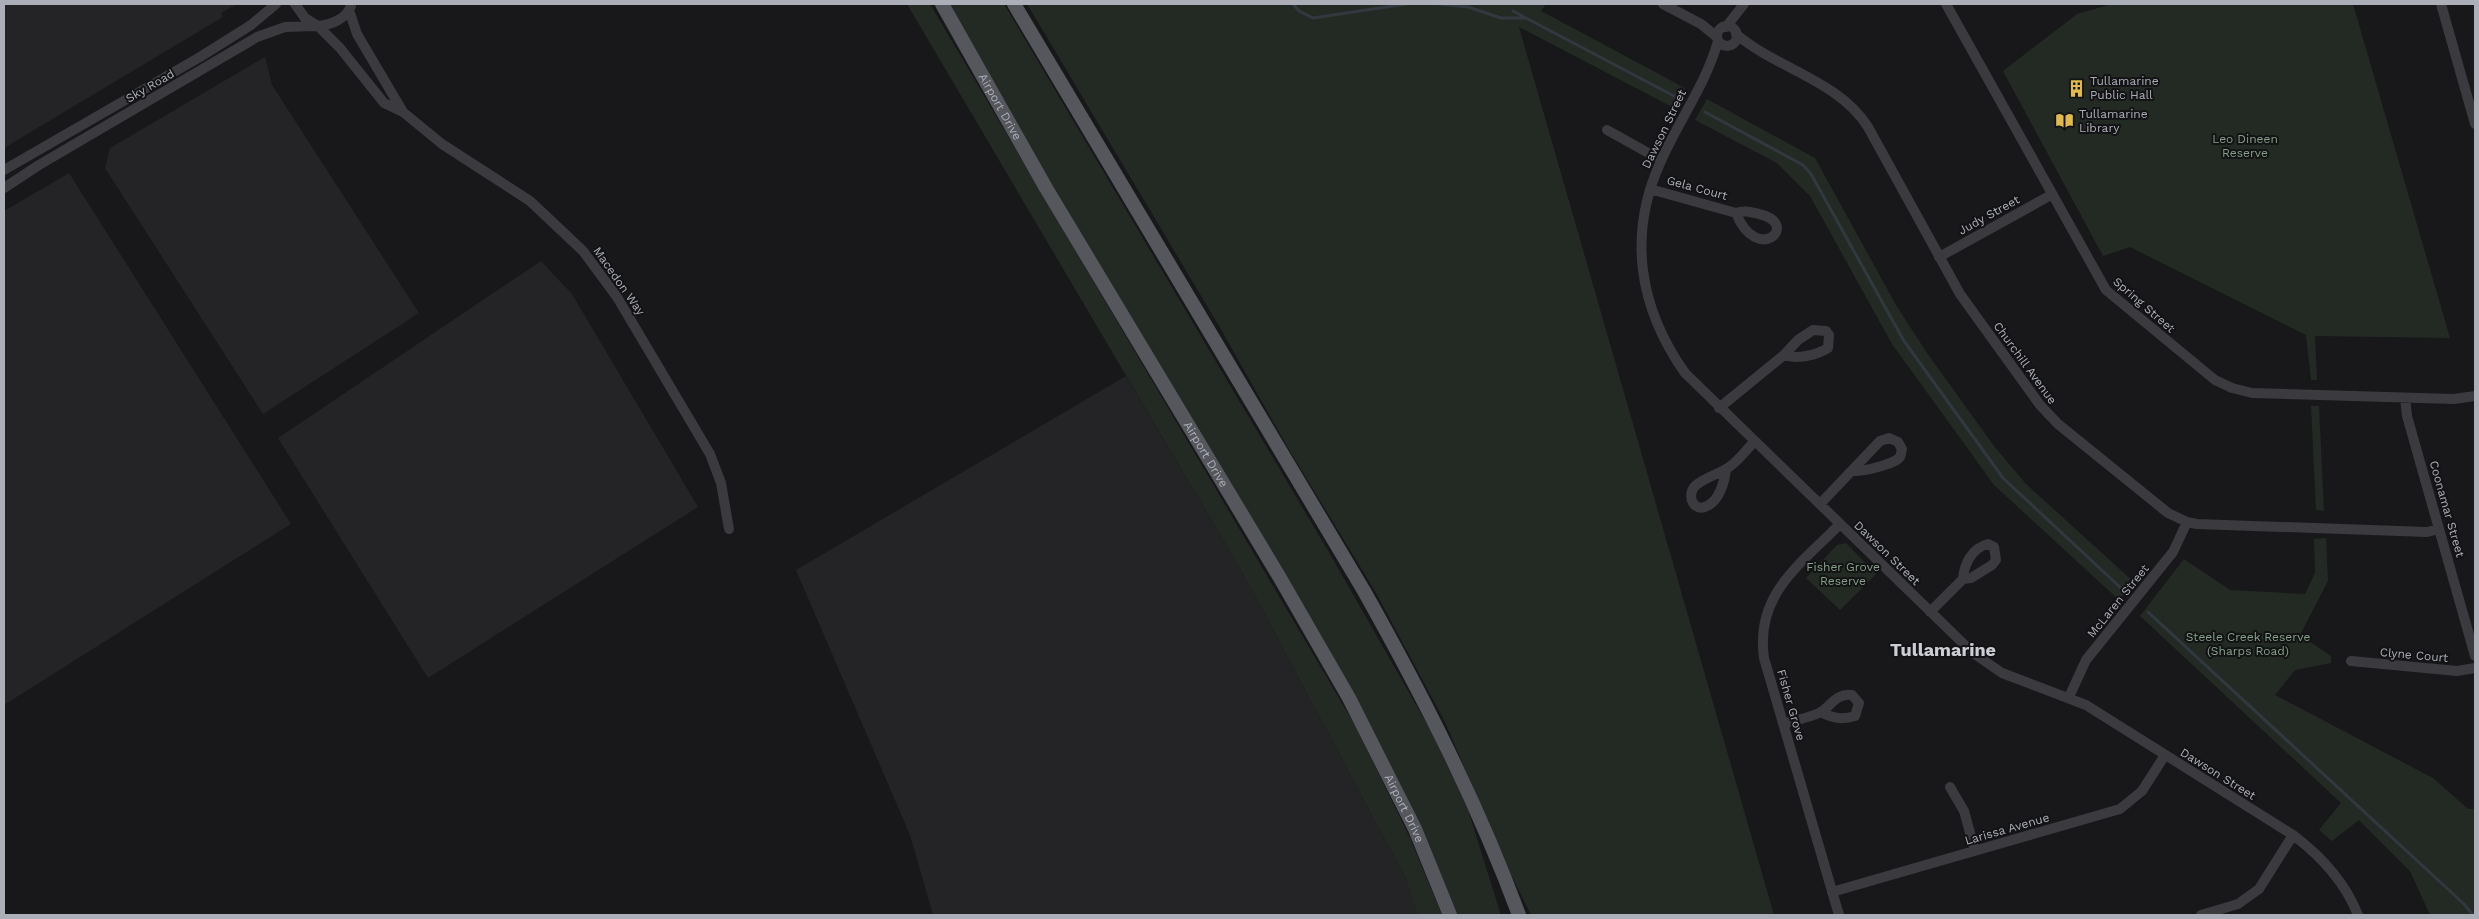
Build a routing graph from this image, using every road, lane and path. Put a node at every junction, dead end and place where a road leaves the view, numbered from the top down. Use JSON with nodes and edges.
{"nodes":[{"id":1,"x":276,"y":4,"type":"edge"},
{"id":2,"x":295,"y":4,"type":"edge"},
{"id":3,"x":942,"y":4,"type":"edge"},
{"id":4,"x":1014,"y":4,"type":"edge"},
{"id":5,"x":1663,"y":4,"type":"edge"},
{"id":6,"x":1946,"y":4,"type":"edge"},
{"id":7,"x":2441,"y":4,"type":"edge"},
{"id":8,"x":1743,"y":5,"type":"edge"},
{"id":9,"x":351,"y":6,"type":"edge"},
{"id":10,"x":317,"y":26,"type":"junction"},
{"id":11,"x":1727,"y":36,"type":"junction"},
{"id":12,"x":404,"y":112,"type":"junction"},
{"id":13,"x":2475,"y":124,"type":"edge"},
{"id":14,"x":1607,"y":130,"type":"dead end"},
{"id":15,"x":1661,"y":160,"type":"junction"},
{"id":16,"x":4,"y":170,"type":"edge"},
{"id":17,"x":4,"y":188,"type":"edge"},
{"id":18,"x":1650,"y":189,"type":"junction"},
{"id":19,"x":2051,"y":195,"type":"junction"},
{"id":20,"x":1736,"y":213,"type":"dead end"},
{"id":21,"x":1940,"y":258,"type":"junction"},
{"id":22,"x":1784,"y":355,"type":"dead end"},
{"id":23,"x":2475,"y":396,"type":"edge"},
{"id":24,"x":2406,"y":398,"type":"junction"},
{"id":25,"x":1719,"y":408,"type":"junction"},
{"id":26,"x":1754,"y":442,"type":"junction"},
{"id":27,"x":1726,"y":469,"type":"dead end"},
{"id":28,"x":1854,"y":471,"type":"dead end"},
{"id":29,"x":1820,"y":504,"type":"junction"},
{"id":30,"x":2187,"y":522,"type":"junction"},
{"id":31,"x":1840,"y":524,"type":"junction"},
{"id":32,"x":729,"y":529,"type":"dead end"},
{"id":33,"x":2439,"y":529,"type":"junction"},
{"id":34,"x":1963,"y":579,"type":"dead end"},
{"id":35,"x":1930,"y":612,"type":"junction"},
{"id":36,"x":2475,"y":656,"type":"edge"},
{"id":37,"x":2351,"y":661,"type":"dead end"},
{"id":38,"x":2475,"y":668,"type":"edge"},
{"id":39,"x":2069,"y":697,"type":"junction"},
{"id":40,"x":1821,"y":712,"type":"dead end"},
{"id":41,"x":1784,"y":724,"type":"junction"},
{"id":42,"x":2165,"y":755,"type":"junction"},
{"id":43,"x":1950,"y":787,"type":"dead end"},
{"id":44,"x":2292,"y":835,"type":"junction"},
{"id":45,"x":1975,"y":851,"type":"junction"},
{"id":46,"x":1832,"y":892,"type":"junction"},
{"id":47,"x":1450,"y":915,"type":"edge"},
{"id":48,"x":1519,"y":915,"type":"edge"},
{"id":49,"x":1839,"y":915,"type":"edge"},
{"id":50,"x":2201,"y":915,"type":"edge"},
{"id":51,"x":2358,"y":915,"type":"edge"}],
"edges":[{"from":1,"to":16,"type":"street","name":"Sky Road"},
{"from":2,"to":10,"type":"street","name":"Macedon Way"},
{"from":3,"to":47,"type":"main road","name":"Airport Drive"},
{"from":4,"to":48,"type":"main road"},
{"from":5,"to":11,"type":"street","name":"Churchill Avenue"},
{"from":6,"to":19,"type":"street","name":"Spring Street"},
{"from":7,"to":13,"type":"street"},
{"from":8,"to":11,"type":"street","name":"Dawson Street"},
{"from":9,"to":10,"type":"street","name":"Sky Road"},
{"from":9,"to":12,"type":"street","name":"Macedon Way"},
{"from":10,"to":12,"type":"street","name":"Macedon Way"},
{"from":10,"to":17,"type":"street","name":"Sky Road"},
{"from":11,"to":15,"type":"street","name":"Dawson Street"},
{"from":11,"to":21,"type":"street","name":"Churchill Avenue"},
{"from":12,"to":32,"type":"street","name":"Macedon Way"},
{"from":14,"to":15,"type":"street"},
{"from":15,"to":18,"type":"street","name":"Dawson Street"},
{"from":18,"to":20,"type":"street","name":"Gela Court"},
{"from":18,"to":25,"type":"street","name":"Dawson Street"},
{"from":19,"to":21,"type":"street","name":"Judy Street"},
{"from":19,"to":24,"type":"street","name":"Spring Street"},
{"from":21,"to":30,"type":"street","name":"Churchill Avenue"},
{"from":22,"to":25,"type":"street"},
{"from":23,"to":24,"type":"street","name":"Spring Street"},
{"from":24,"to":33,"type":"street","name":"Coonamar Street"},
{"from":25,"to":26,"type":"street","name":"Dawson Street"},
{"from":26,"to":27,"type":"street"},
{"from":26,"to":29,"type":"street","name":"Dawson Street"},
{"from":28,"to":29,"type":"street"},
{"from":29,"to":31,"type":"street","name":"Dawson Street"},
{"from":30,"to":33,"type":"street","name":"Churchill Avenue"},
{"from":30,"to":39,"type":"street","name":"McLaren Street"},
{"from":31,"to":35,"type":"street","name":"Dawson Street"},
{"from":31,"to":41,"type":"street","name":"Fisher Grove"},
{"from":33,"to":36,"type":"street","name":"Coonamar Street"},
{"from":34,"to":35,"type":"street"},
{"from":35,"to":39,"type":"street","name":"Dawson Street"},
{"from":37,"to":38,"type":"street","name":"Clyne Court"},
{"from":39,"to":42,"type":"street","name":"Dawson Street"},
{"from":40,"to":41,"type":"street"},
{"from":41,"to":46,"type":"street","name":"Fisher Grove"},
{"from":42,"to":44,"type":"street","name":"Dawson Street"},
{"from":42,"to":45,"type":"street","name":"Larissa Avenue"},
{"from":43,"to":45,"type":"street"},
{"from":44,"to":50,"type":"street"},
{"from":44,"to":51,"type":"street","name":"Dawson Street"},
{"from":45,"to":46,"type":"street","name":"Larissa Avenue"},
{"from":46,"to":49,"type":"street","name":"Fisher Grove"}]}
